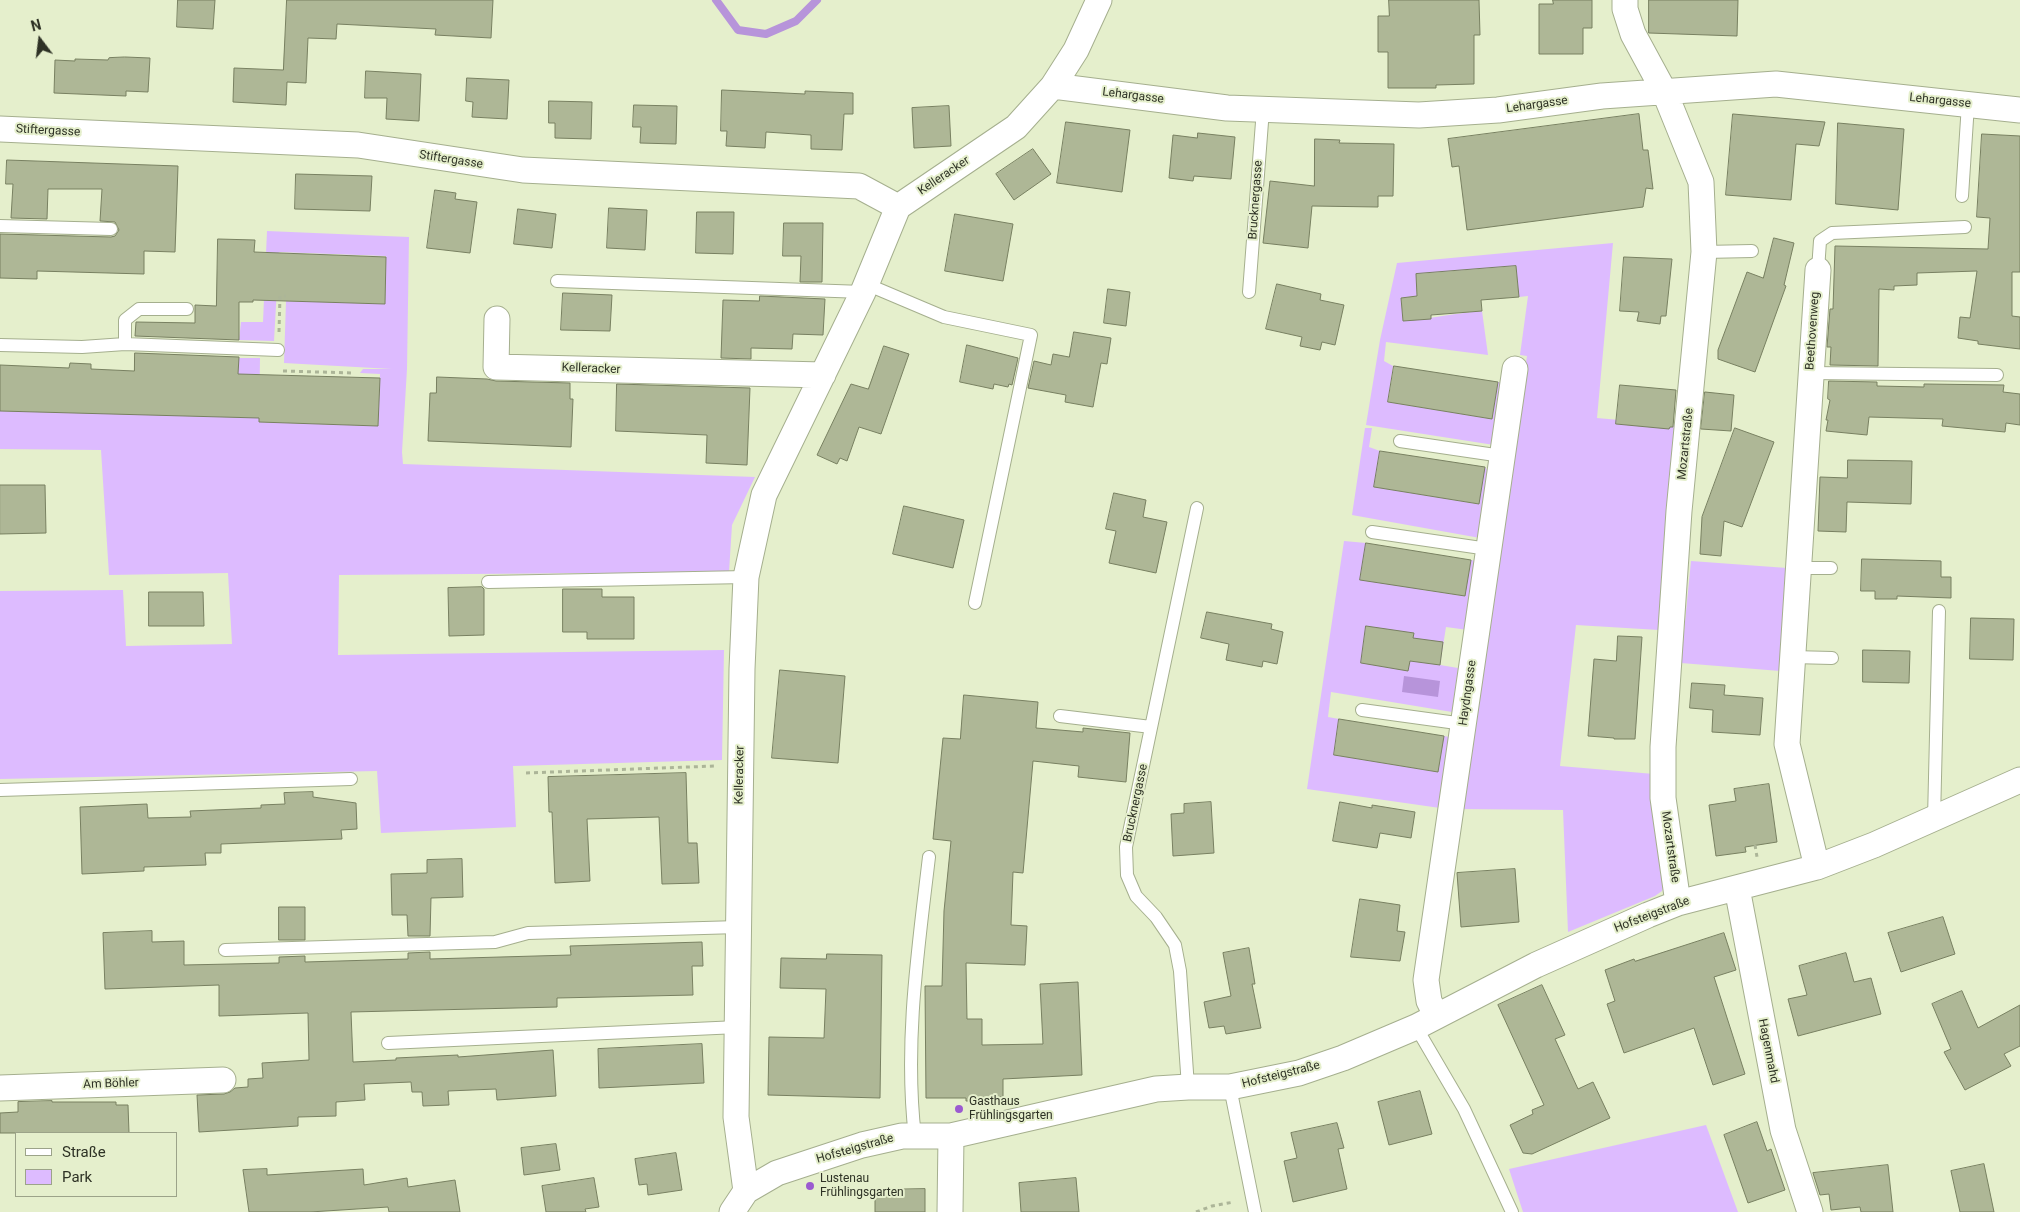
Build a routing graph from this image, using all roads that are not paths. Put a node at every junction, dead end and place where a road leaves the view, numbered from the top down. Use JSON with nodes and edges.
{"nodes":[{"id":1,"x":1099,"y":0,"type":"edge"},
{"id":2,"x":1624,"y":0,"type":"edge"},
{"id":3,"x":1053,"y":86,"type":"junction"},
{"id":4,"x":1665,"y":93,"type":"junction"},
{"id":5,"x":1968,"y":104,"type":"junction"},
{"id":6,"x":1264,"y":109,"type":"junction"},
{"id":7,"x":2020,"y":110,"type":"edge"},
{"id":8,"x":0,"y":129,"type":"edge"},
{"id":9,"x":1962,"y":196,"type":"dead end"},
{"id":10,"x":898,"y":207,"type":"junction"},
{"id":11,"x":0,"y":226,"type":"edge"},
{"id":12,"x":1966,"y":227,"type":"dead end"},
{"id":13,"x":110,"y":228,"type":"dead end"},
{"id":14,"x":1752,"y":251,"type":"dead end"},
{"id":15,"x":1704,"y":252,"type":"junction"},
{"id":16,"x":1818,"y":270,"type":"joint"},
{"id":17,"x":557,"y":281,"type":"dead end"},
{"id":18,"x":864,"y":288,"type":"junction"},
{"id":19,"x":1249,"y":292,"type":"dead end"},
{"id":20,"x":187,"y":309,"type":"dead end"},
{"id":21,"x":498,"y":319,"type":"dead end"},
{"id":22,"x":125,"y":344,"type":"junction"},
{"id":23,"x":0,"y":346,"type":"edge"},
{"id":24,"x":273,"y":350,"type":"road end"},
{"id":25,"x":1515,"y":369,"type":"dead end"},
{"id":26,"x":1810,"y":373,"type":"junction"},
{"id":27,"x":823,"y":375,"type":"junction"},
{"id":28,"x":1997,"y":375,"type":"dead end"},
{"id":29,"x":1400,"y":441,"type":"dead end"},
{"id":30,"x":1502,"y":456,"type":"junction"},
{"id":31,"x":1197,"y":508,"type":"dead end"},
{"id":32,"x":1372,"y":532,"type":"dead end"},
{"id":33,"x":1488,"y":550,"type":"junction"},
{"id":34,"x":1798,"y":568,"type":"junction"},
{"id":35,"x":1832,"y":568,"type":"dead end"},
{"id":36,"x":746,"y":576,"type":"junction"},
{"id":37,"x":488,"y":582,"type":"dead end"},
{"id":38,"x":975,"y":603,"type":"dead end"},
{"id":39,"x":1939,"y":611,"type":"dead end"},
{"id":40,"x":1792,"y":657,"type":"junction"},
{"id":41,"x":1832,"y":658,"type":"dead end"},
{"id":42,"x":1362,"y":710,"type":"dead end"},
{"id":43,"x":1060,"y":716,"type":"dead end"},
{"id":44,"x":1464,"y":724,"type":"junction"},
{"id":45,"x":1151,"y":727,"type":"junction"},
{"id":46,"x":351,"y":779,"type":"dead end"},
{"id":47,"x":2020,"y":780,"type":"edge"},
{"id":48,"x":0,"y":790,"type":"edge"},
{"id":49,"x":1934,"y":819,"type":"junction"},
{"id":50,"x":929,"y":857,"type":"dead end"},
{"id":51,"x":1817,"y":867,"type":"junction"},
{"id":52,"x":1737,"y":888,"type":"junction"},
{"id":53,"x":1678,"y":903,"type":"junction"},
{"id":54,"x":739,"y":927,"type":"junction"},
{"id":55,"x":225,"y":950,"type":"dead end"},
{"id":56,"x":1426,"y":1021,"type":"junction"},
{"id":57,"x":738,"y":1027,"type":"junction"},
{"id":58,"x":388,"y":1043,"type":"dead end"},
{"id":59,"x":223,"y":1080,"type":"dead end"},
{"id":60,"x":1188,"y":1087,"type":"junction"},
{"id":61,"x":1230,"y":1087,"type":"junction"},
{"id":62,"x":0,"y":1088,"type":"edge"},
{"id":63,"x":951,"y":1136,"type":"junction"},
{"id":64,"x":914,"y":1137,"type":"junction"},
{"id":65,"x":746,"y":1191,"type":"junction"},
{"id":66,"x":732,"y":1212,"type":"edge"},
{"id":67,"x":950,"y":1212,"type":"edge"},
{"id":68,"x":1255,"y":1212,"type":"edge"},
{"id":69,"x":1512,"y":1212,"type":"edge"},
{"id":70,"x":1810,"y":1212,"type":"edge"}],
"edges":[{"from":1,"to":3,"type":"street","name":"Kelleracker"},
{"from":2,"to":4,"type":"street","name":"Mozartstraße"},
{"from":3,"to":6,"type":"street","name":"Lehargasse"},
{"from":3,"to":10,"type":"street","name":"Kelleracker"},
{"from":4,"to":5,"type":"street","name":"Lehargasse"},
{"from":4,"to":6,"type":"street","name":"Lehargasse"},
{"from":4,"to":15,"type":"street","name":"Mozartstraße"},
{"from":5,"to":7,"type":"street","name":"Lehargasse"},
{"from":5,"to":9,"type":"lane"},
{"from":6,"to":19,"type":"lane","name":"Brucknergasse"},
{"from":8,"to":10,"type":"street","name":"Stiftergasse"},
{"from":10,"to":18,"type":"street","name":"Kelleracker"},
{"from":11,"to":13,"type":"lane"},
{"from":12,"to":16,"type":"lane","name":"Beethovenweg"},
{"from":14,"to":15,"type":"lane"},
{"from":15,"to":53,"type":"street","name":"Mozartstraße"},
{"from":16,"to":26,"type":"street","name":"Beethovenweg"},
{"from":17,"to":18,"type":"lane"},
{"from":18,"to":27,"type":"street","name":"Kelleracker"},
{"from":18,"to":38,"type":"lane"},
{"from":20,"to":22,"type":"lane"},
{"from":21,"to":27,"type":"street","name":"Kelleracker"},
{"from":22,"to":23,"type":"lane"},
{"from":22,"to":24,"type":"lane"},
{"from":25,"to":30,"type":"street","name":"Haydngasse"},
{"from":26,"to":28,"type":"lane"},
{"from":26,"to":34,"type":"street","name":"Beethovenweg"},
{"from":27,"to":36,"type":"street","name":"Kelleracker"},
{"from":29,"to":30,"type":"lane"},
{"from":30,"to":33,"type":"street","name":"Haydngasse"},
{"from":31,"to":45,"type":"lane","name":"Brucknergasse"},
{"from":32,"to":33,"type":"lane"},
{"from":33,"to":44,"type":"street","name":"Haydngasse"},
{"from":34,"to":35,"type":"lane"},
{"from":34,"to":40,"type":"street"},
{"from":36,"to":37,"type":"lane"},
{"from":36,"to":54,"type":"street","name":"Kelleracker"},
{"from":39,"to":49,"type":"lane"},
{"from":40,"to":41,"type":"lane"},
{"from":40,"to":51,"type":"street"},
{"from":42,"to":44,"type":"lane"},
{"from":43,"to":45,"type":"lane"},
{"from":44,"to":56,"type":"street","name":"Haydngasse"},
{"from":45,"to":60,"type":"lane","name":"Brucknergasse"},
{"from":46,"to":48,"type":"lane"},
{"from":47,"to":49,"type":"street","name":"Hofsteigstraße"},
{"from":49,"to":51,"type":"street","name":"Hofsteigstraße"},
{"from":50,"to":64,"type":"lane"},
{"from":51,"to":52,"type":"street","name":"Hofsteigstraße"},
{"from":52,"to":53,"type":"street","name":"Hofsteigstraße"},
{"from":52,"to":70,"type":"street","name":"Hagenmahd"},
{"from":53,"to":56,"type":"street","name":"Hofsteigstraße"},
{"from":54,"to":55,"type":"lane"},
{"from":54,"to":57,"type":"street","name":"Kelleracker"},
{"from":56,"to":61,"type":"street","name":"Hofsteigstraße"},
{"from":56,"to":69,"type":"lane"},
{"from":57,"to":58,"type":"lane"},
{"from":57,"to":65,"type":"street","name":"Kelleracker"},
{"from":59,"to":62,"type":"street","name":"Am Böhler"},
{"from":60,"to":61,"type":"street","name":"Hofsteigstraße"},
{"from":60,"to":63,"type":"street","name":"Hofsteigstraße"},
{"from":61,"to":68,"type":"lane"},
{"from":63,"to":64,"type":"street","name":"Hofsteigstraße"},
{"from":63,"to":67,"type":"street"},
{"from":64,"to":65,"type":"street","name":"Hofsteigstraße"},
{"from":65,"to":66,"type":"street","name":"Hofsteigstraße"}]}
